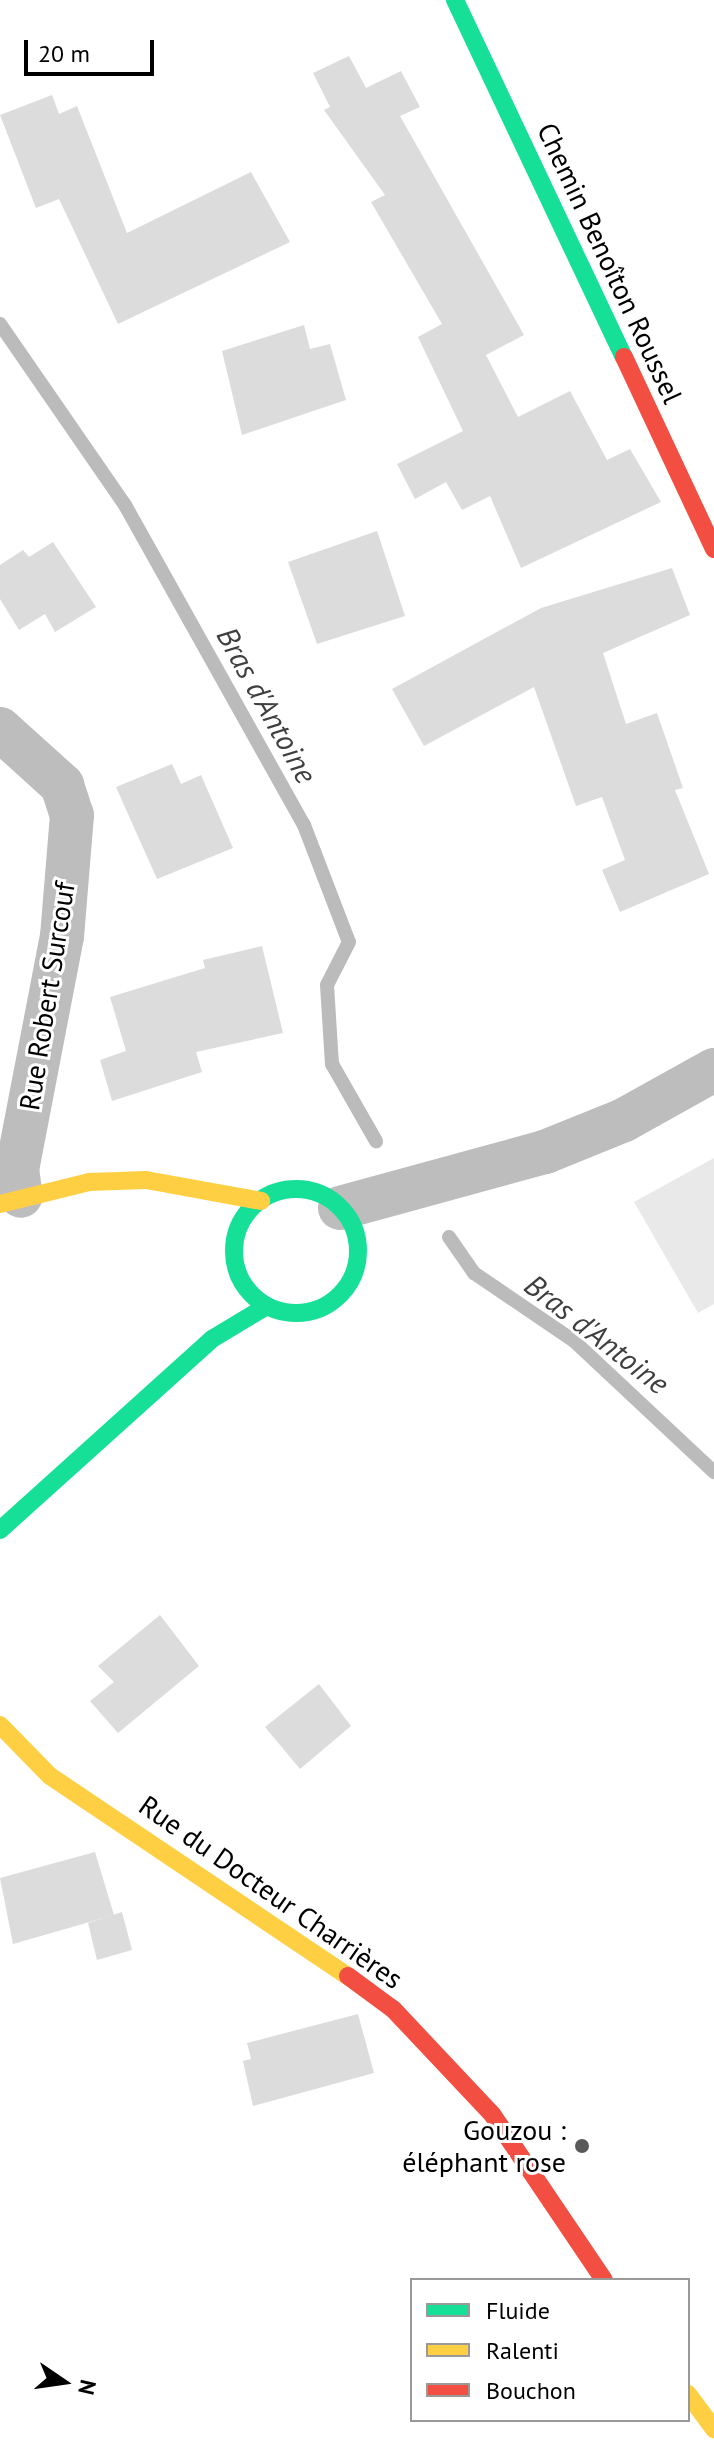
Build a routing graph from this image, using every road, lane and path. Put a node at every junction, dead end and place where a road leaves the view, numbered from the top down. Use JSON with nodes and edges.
{"nodes":[{"id":1,"x":455,"y":0,"type":"edge"},
{"id":2,"x":714,"y":549,"type":"edge"},
{"id":3,"x":0,"y":729,"type":"edge"},
{"id":4,"x":714,"y":1070,"type":"edge"},
{"id":5,"x":183,"y":1187,"type":"junction"},
{"id":6,"x":11,"y":1200,"type":"edge"},
{"id":7,"x":261,"y":1201,"type":"junction"},
{"id":8,"x":348,"y":1222,"type":"junction"},
{"id":9,"x":236,"y":1235,"type":"junction"},
{"id":10,"x":244,"y":1284,"type":"junction"},
{"id":11,"x":267,"y":1306,"type":"junction"},
{"id":12,"x":212,"y":1339,"type":"junction"},
{"id":13,"x":0,"y":1530,"type":"edge"},
{"id":14,"x":0,"y":1725,"type":"edge"},
{"id":15,"x":603,"y":2278,"type":"edge"},
{"id":16,"x":690,"y":2397,"type":"edge"},
{"id":17,"x":714,"y":2429,"type":"edge"}],
"edges":[{"from":1,"to":2,"type":"street","name":"Chemin Benoîton Roussel"},
{"from":3,"to":6,"type":"street","name":"Rue Robert Surcouf"},
{"from":4,"to":8,"type":"street"},
{"from":5,"to":6,"type":"street"},
{"from":5,"to":7,"type":"street"},
{"from":5,"to":9,"type":"street"},
{"from":7,"to":8,"type":"street"},
{"from":7,"to":9,"type":"street"},
{"from":8,"to":11,"type":"street"},
{"from":9,"to":10,"type":"street"},
{"from":10,"to":11,"type":"street"},
{"from":10,"to":12,"type":"street"},
{"from":11,"to":12,"type":"street"},
{"from":12,"to":13,"type":"street"},
{"from":14,"to":15,"type":"street","name":"Rue du Docteur Charrières"},
{"from":16,"to":17,"type":"street"}]}
